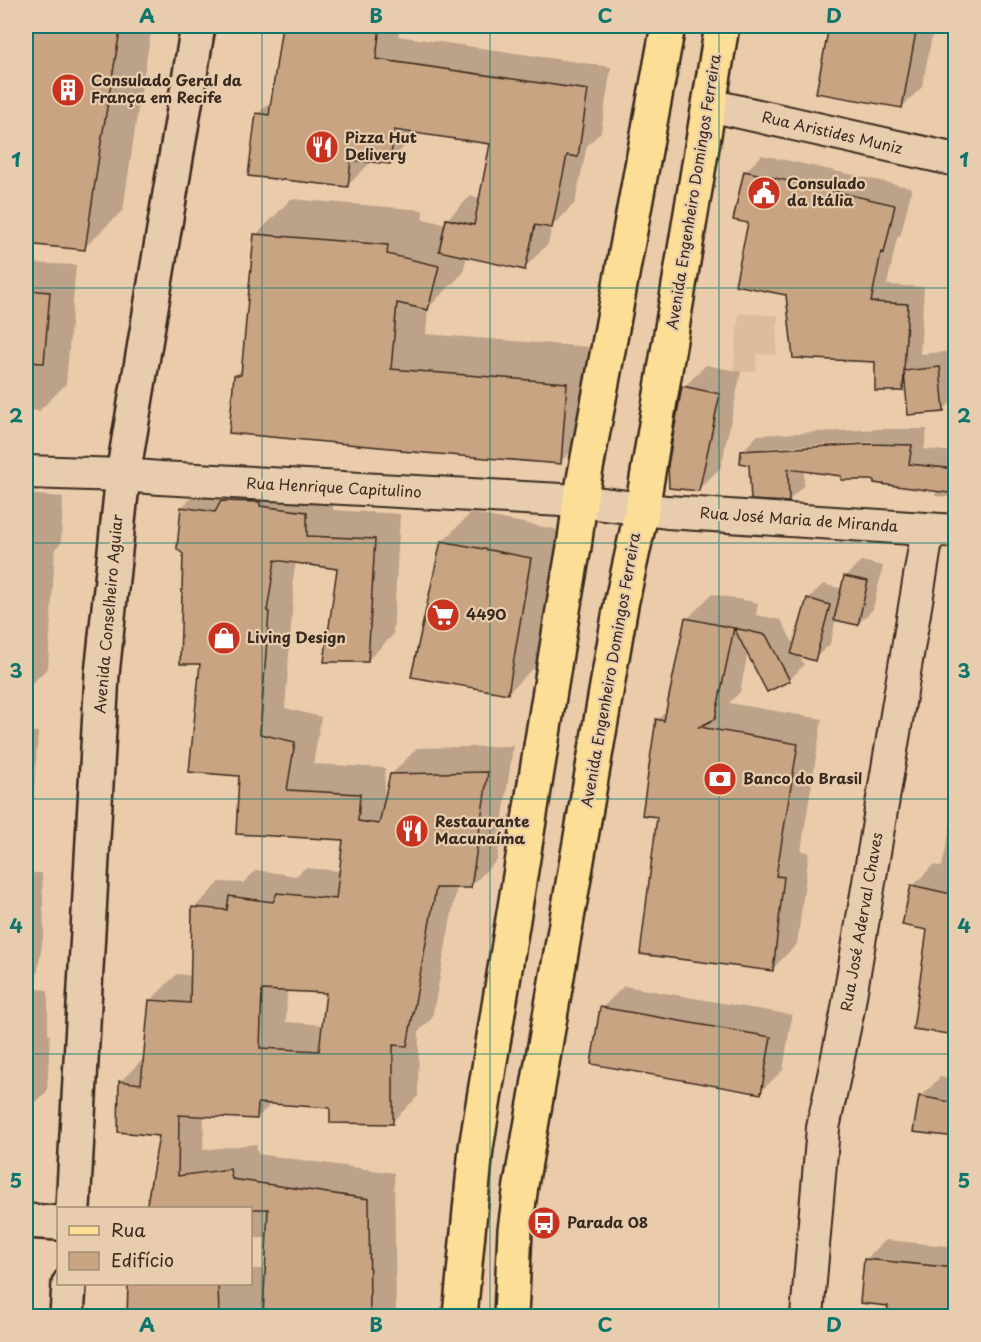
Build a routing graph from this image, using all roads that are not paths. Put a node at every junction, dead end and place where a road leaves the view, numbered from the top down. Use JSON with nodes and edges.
{"nodes":[{"id":1,"x":198,"y":26,"type":"edge"},
{"id":2,"x":668,"y":26,"type":"edge"},
{"id":3,"x":722,"y":26,"type":"edge"},
{"id":4,"x":709,"y":105,"type":"junction"},
{"id":5,"x":956,"y":160,"type":"edge"},
{"id":6,"x":26,"y":472,"type":"edge"},
{"id":7,"x":123,"y":475,"type":"junction"},
{"id":8,"x":580,"y":501,"type":"junction"},
{"id":9,"x":642,"y":509,"type":"junction"},
{"id":10,"x":942,"y":530,"type":"edge"},
{"id":11,"x":73,"y":1207,"type":"edge"},
{"id":12,"x":26,"y":1221,"type":"edge"},
{"id":13,"x":57,"y":1223,"type":"edge"},
{"id":14,"x":69,"y":1285,"type":"edge"},
{"id":15,"x":67,"y":1317,"type":"edge"},
{"id":16,"x":460,"y":1317,"type":"edge"},
{"id":17,"x":511,"y":1317,"type":"edge"},
{"id":18,"x":807,"y":1317,"type":"edge"}],
"edges":[{"from":1,"to":7,"type":"main road","name":"Avenida Conselheiro Aguiar"},
{"from":2,"to":8,"type":"main road"},
{"from":3,"to":4,"type":"main road","name":"Avenida Engenheiro Domingos Ferreira"},
{"from":4,"to":5,"type":"street","name":"Rua Aristides Muniz"},
{"from":4,"to":9,"type":"main road","name":"Avenida Engenheiro Domingos Ferreira"},
{"from":6,"to":7,"type":"street","name":"Rua Henrique Capitulino"},
{"from":7,"to":8,"type":"street","name":"Rua Henrique Capitulino"},
{"from":7,"to":11,"type":"main road","name":"Avenida Conselheiro Aguiar"},
{"from":8,"to":9,"type":"street","name":"Rua Henrique Capitulino"},
{"from":8,"to":16,"type":"main road"},
{"from":9,"to":10,"type":"street","name":"Rua José Maria de Miranda"},
{"from":9,"to":17,"type":"main road","name":"Avenida Engenheiro Domingos Ferreira"},
{"from":10,"to":18,"type":"street","name":"Rua José Aderval Chaves"},
{"from":12,"to":13,"type":"main road"},
{"from":14,"to":15,"type":"main road"}]}
